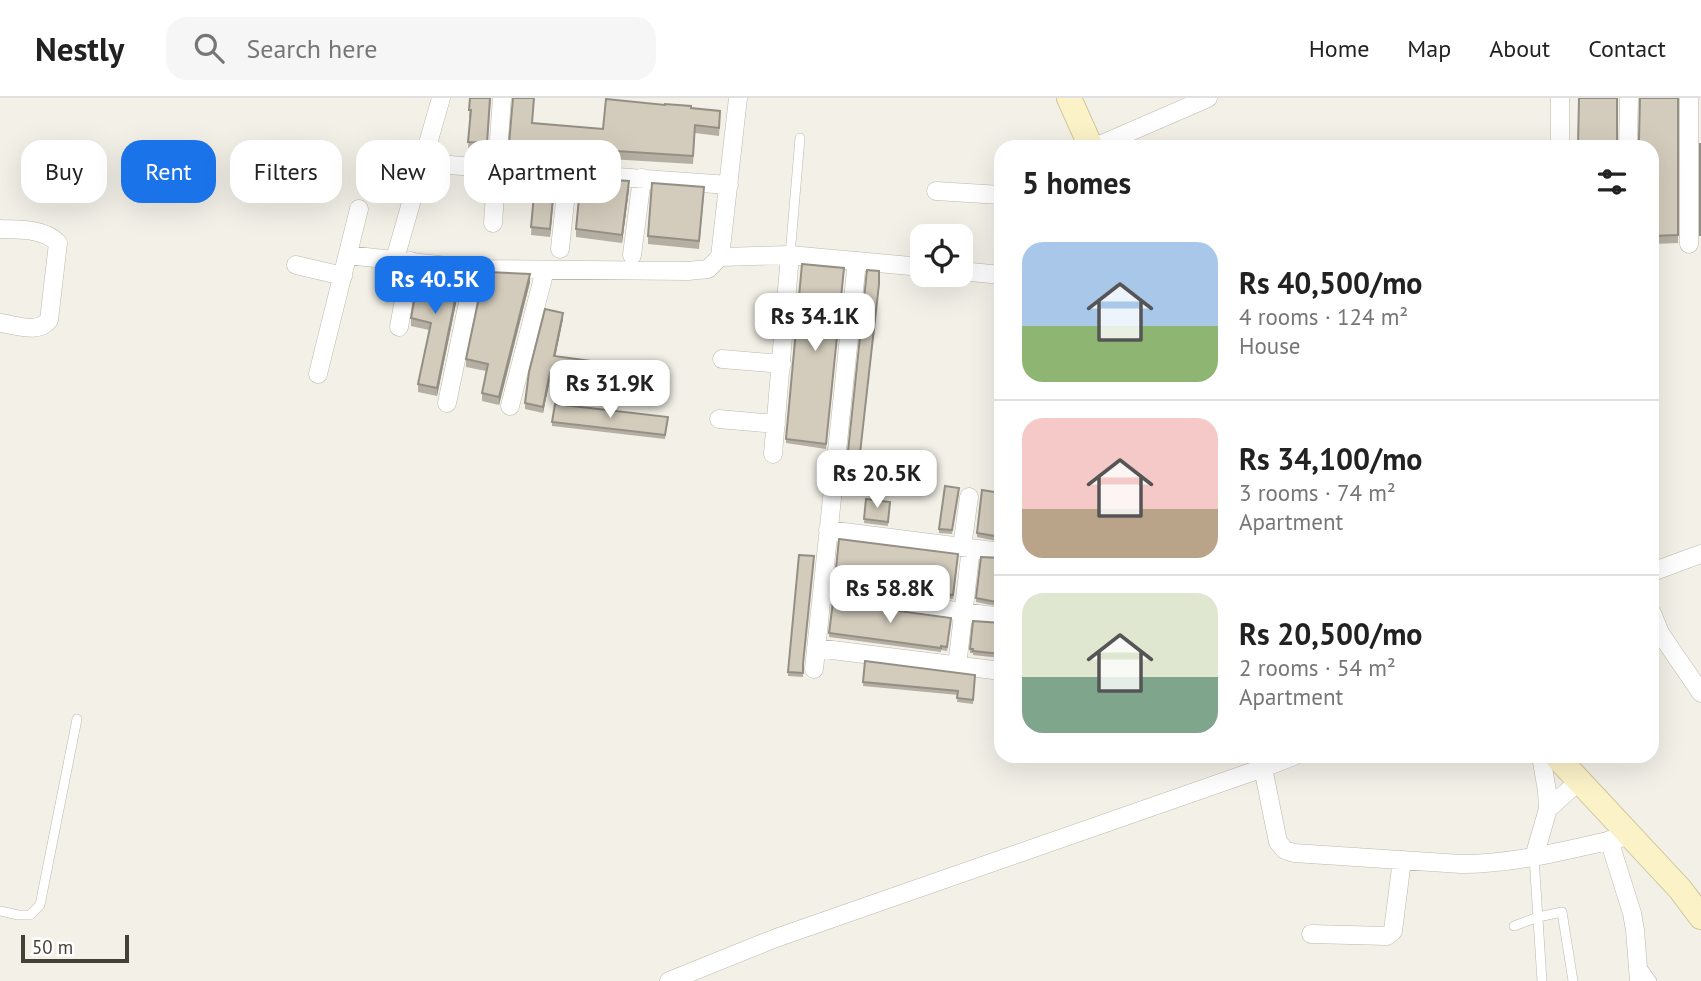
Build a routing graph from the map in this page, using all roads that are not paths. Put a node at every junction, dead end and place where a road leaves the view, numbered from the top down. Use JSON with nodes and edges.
{"nodes":[{"id":1,"x":441,"y":98,"type":"edge"},
{"id":2,"x":502,"y":98,"type":"edge"},
{"id":3,"x":738,"y":98,"type":"edge"},
{"id":4,"x":1069,"y":98,"type":"edge"},
{"id":5,"x":1083,"y":98,"type":"edge"},
{"id":6,"x":1208,"y":98,"type":"edge"},
{"id":7,"x":1560,"y":98,"type":"edge"},
{"id":8,"x":1629,"y":98,"type":"edge"},
{"id":9,"x":1689,"y":98,"type":"edge"},
{"id":10,"x":800,"y":138,"type":"dead end"},
{"id":11,"x":428,"y":140,"type":"edge"},
{"id":12,"x":499,"y":140,"type":"edge"},
{"id":13,"x":1095,"y":140,"type":"edge"},
{"id":14,"x":1097,"y":140,"type":"edge"},
{"id":15,"x":1113,"y":140,"type":"edge"},
{"id":16,"x":1560,"y":140,"type":"edge"},
{"id":17,"x":1628,"y":140,"type":"edge"},
{"id":18,"x":621,"y":177,"type":"edge"},
{"id":19,"x":642,"y":178,"type":"junction"},
{"id":20,"x":729,"y":185,"type":"junction"},
{"id":21,"x":936,"y":191,"type":"dead end"},
{"id":22,"x":994,"y":195,"type":"edge"},
{"id":23,"x":412,"y":203,"type":"edge"},
{"id":24,"x":494,"y":203,"type":"edge"},
{"id":25,"x":565,"y":203,"type":"edge"},
{"id":26,"x":359,"y":209,"type":"dead end"},
{"id":27,"x":493,"y":223,"type":"dead end"},
{"id":28,"x":0,"y":229,"type":"edge"},
{"id":29,"x":1689,"y":244,"type":"dead end"},
{"id":30,"x":560,"y":249,"type":"dead end"},
{"id":31,"x":348,"y":255,"type":"junction"},
{"id":32,"x":632,"y":255,"type":"dead end"},
{"id":33,"x":790,"y":255,"type":"junction"},
{"id":34,"x":720,"y":257,"type":"junction"},
{"id":35,"x":398,"y":260,"type":"junction"},
{"id":36,"x":857,"y":261,"type":"junction"},
{"id":37,"x":296,"y":265,"type":"dead end"},
{"id":38,"x":910,"y":266,"type":"edge"},
{"id":39,"x":475,"y":269,"type":"junction"},
{"id":40,"x":545,"y":270,"type":"junction"},
{"id":41,"x":973,"y":272,"type":"edge"},
{"id":42,"x":994,"y":274,"type":"edge"},
{"id":43,"x":343,"y":276,"type":"junction"},
{"id":44,"x":0,"y":323,"type":"edge"},
{"id":45,"x":399,"y":327,"type":"dead end"},
{"id":46,"x":722,"y":359,"type":"dead end"},
{"id":47,"x":782,"y":364,"type":"junction"},
{"id":48,"x":318,"y":374,"type":"dead end"},
{"id":49,"x":447,"y":403,"type":"dead end"},
{"id":50,"x":510,"y":406,"type":"dead end"},
{"id":51,"x":719,"y":419,"type":"dead end"},
{"id":52,"x":776,"y":424,"type":"junction"},
{"id":53,"x":773,"y":454,"type":"dead end"},
{"id":54,"x":969,"y":498,"type":"dead end"},
{"id":55,"x":828,"y":530,"type":"junction"},
{"id":56,"x":966,"y":547,"type":"junction"},
{"id":57,"x":994,"y":551,"type":"edge"},
{"id":58,"x":1701,"y":554,"type":"edge"},
{"id":59,"x":1659,"y":569,"type":"edge"},
{"id":60,"x":822,"y":593,"type":"junction"},
{"id":61,"x":963,"y":612,"type":"junction"},
{"id":62,"x":994,"y":616,"type":"edge"},
{"id":63,"x":1659,"y":630,"type":"edge"},
{"id":64,"x":816,"y":649,"type":"junction"},
{"id":65,"x":957,"y":666,"type":"junction"},
{"id":66,"x":814,"y":669,"type":"dead end"},
{"id":67,"x":994,"y":670,"type":"edge"},
{"id":68,"x":1701,"y":693,"type":"edge"},
{"id":69,"x":77,"y":719,"type":"dead end"},
{"id":70,"x":1276,"y":763,"type":"edge"},
{"id":71,"x":1542,"y":763,"type":"edge"},
{"id":72,"x":1562,"y":763,"type":"edge"},
{"id":73,"x":1576,"y":763,"type":"edge"},
{"id":74,"x":1263,"y":768,"type":"junction"},
{"id":75,"x":1579,"y":781,"type":"junction"},
{"id":76,"x":1548,"y":809,"type":"junction"},
{"id":77,"x":1620,"y":838,"type":"junction"},
{"id":78,"x":1534,"y":857,"type":"junction"},
{"id":79,"x":1402,"y":860,"type":"junction"},
{"id":80,"x":1701,"y":891,"type":"edge"},
{"id":81,"x":0,"y":911,"type":"edge"},
{"id":82,"x":1538,"y":917,"type":"junction"},
{"id":83,"x":1701,"y":917,"type":"edge"},
{"id":84,"x":1514,"y":926,"type":"dead end"},
{"id":85,"x":1311,"y":934,"type":"dead end"},
{"id":86,"x":1639,"y":972,"type":"edge"},
{"id":87,"x":669,"y":981,"type":"edge"},
{"id":88,"x":1542,"y":981,"type":"edge"},
{"id":89,"x":1573,"y":981,"type":"edge"},
{"id":90,"x":1653,"y":981,"type":"edge"}],
"edges":[{"from":1,"to":11,"type":"street"},
{"from":2,"to":12,"type":"street"},
{"from":3,"to":20,"type":"street"},
{"from":4,"to":13,"type":"street"},
{"from":5,"to":14,"type":"street"},
{"from":6,"to":15,"type":"street"},
{"from":7,"to":16,"type":"street"},
{"from":8,"to":17,"type":"street"},
{"from":9,"to":29,"type":"street"},
{"from":10,"to":33,"type":"lane"},
{"from":18,"to":19,"type":"street"},
{"from":19,"to":20,"type":"street"},
{"from":19,"to":32,"type":"street"},
{"from":20,"to":34,"type":"street"},
{"from":21,"to":22,"type":"street"},
{"from":23,"to":35,"type":"street"},
{"from":24,"to":27,"type":"street"},
{"from":25,"to":30,"type":"street"},
{"from":26,"to":31,"type":"street"},
{"from":28,"to":44,"type":"street"},
{"from":31,"to":35,"type":"street"},
{"from":31,"to":43,"type":"street"},
{"from":33,"to":34,"type":"street"},
{"from":33,"to":36,"type":"street"},
{"from":33,"to":47,"type":"street"},
{"from":34,"to":40,"type":"street"},
{"from":35,"to":39,"type":"street"},
{"from":35,"to":45,"type":"street"},
{"from":36,"to":38,"type":"street"},
{"from":36,"to":55,"type":"street"},
{"from":37,"to":43,"type":"street"},
{"from":39,"to":40,"type":"street"},
{"from":39,"to":49,"type":"street"},
{"from":40,"to":50,"type":"street"},
{"from":41,"to":42,"type":"street"},
{"from":43,"to":48,"type":"street"},
{"from":46,"to":47,"type":"street"},
{"from":47,"to":52,"type":"street"},
{"from":51,"to":52,"type":"street"},
{"from":52,"to":53,"type":"street"},
{"from":54,"to":56,"type":"street"},
{"from":55,"to":56,"type":"street"},
{"from":55,"to":60,"type":"street"},
{"from":56,"to":57,"type":"street"},
{"from":56,"to":61,"type":"street"},
{"from":58,"to":59,"type":"street"},
{"from":60,"to":61,"type":"street"},
{"from":60,"to":64,"type":"street"},
{"from":61,"to":62,"type":"street"},
{"from":61,"to":65,"type":"street"},
{"from":63,"to":68,"type":"street"},
{"from":64,"to":65,"type":"street"},
{"from":64,"to":66,"type":"street"},
{"from":65,"to":67,"type":"street"},
{"from":69,"to":81,"type":"lane"},
{"from":70,"to":74,"type":"street"},
{"from":71,"to":76,"type":"street"},
{"from":72,"to":75,"type":"street"},
{"from":73,"to":80,"type":"street"},
{"from":74,"to":79,"type":"street"},
{"from":74,"to":87,"type":"street"},
{"from":75,"to":76,"type":"street"},
{"from":75,"to":77,"type":"street"},
{"from":76,"to":78,"type":"street"},
{"from":77,"to":78,"type":"street"},
{"from":77,"to":83,"type":"street"},
{"from":77,"to":86,"type":"street"},
{"from":78,"to":79,"type":"street"},
{"from":78,"to":82,"type":"lane"},
{"from":79,"to":85,"type":"street"},
{"from":82,"to":84,"type":"lane"},
{"from":82,"to":88,"type":"lane"},
{"from":82,"to":89,"type":"lane"},
{"from":86,"to":90,"type":"lane"}]}
